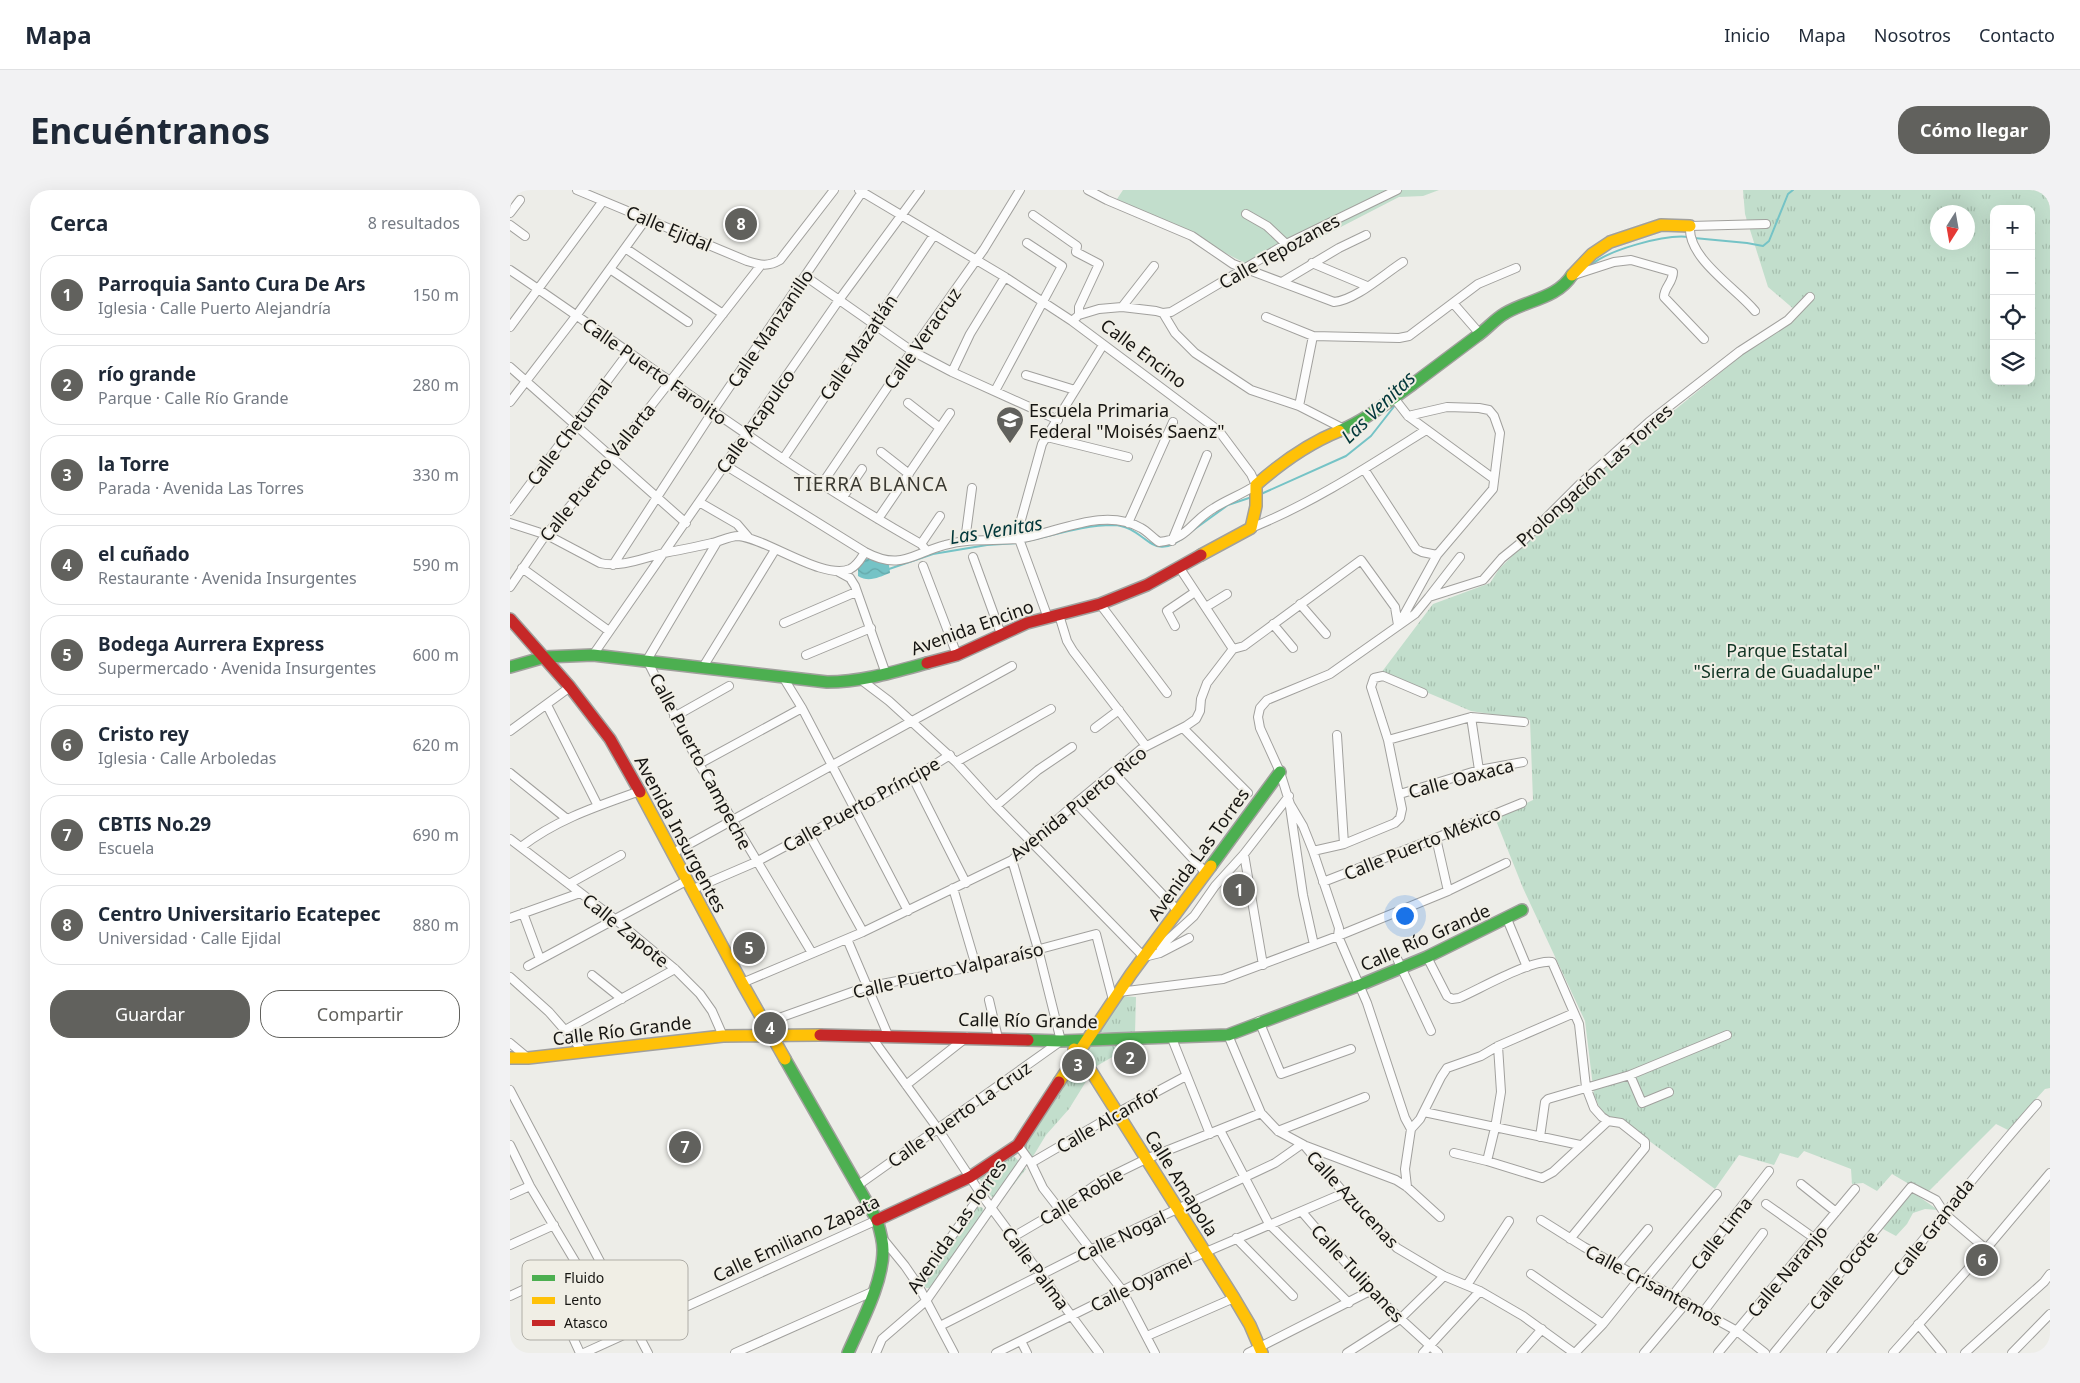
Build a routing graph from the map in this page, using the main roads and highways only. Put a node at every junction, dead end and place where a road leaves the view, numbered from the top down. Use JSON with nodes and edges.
{"nodes":[{"id":1,"x":1690,"y":234,"type":"road end"},
{"id":2,"x":510,"y":619,"type":"edge"},
{"id":3,"x":545,"y":657,"type":"junction"},
{"id":4,"x":510,"y":667,"type":"edge"},
{"id":5,"x":1280,"y":772,"type":"road end"},
{"id":6,"x":1522,"y":910,"type":"dead end"},
{"id":7,"x":768,"y":1029,"type":"junction"},
{"id":8,"x":1090,"y":1039,"type":"junction"},
{"id":9,"x":1061,"y":1042,"type":"junction"},
{"id":10,"x":1079,"y":1052,"type":"junction"},
{"id":11,"x":510,"y":1058,"type":"edge"},
{"id":12,"x":1018,"y":1145,"type":"joint"},
{"id":13,"x":877,"y":1220,"type":"junction"},
{"id":14,"x":1256,"y":1351,"type":"edge"},
{"id":15,"x":848,"y":1353,"type":"edge"}],
"edges":[{"from":1,"to":3,"type":"main road","name":"Avenida Encino"},
{"from":2,"to":3,"type":"main road","name":"Avenida Insurgentes"},
{"from":3,"to":4,"type":"main road","name":"Avenida Encino"},
{"from":3,"to":7,"type":"main road","name":"Avenida Insurgentes"},
{"from":5,"to":8,"type":"main road","name":"Avenida Las Torres"},
{"from":6,"to":8,"type":"main road","name":"Calle Río Grande"},
{"from":7,"to":9,"type":"main road","name":"Calle Río Grande"},
{"from":7,"to":11,"type":"main road","name":"Calle Río Grande"},
{"from":7,"to":13,"type":"main road","name":"Avenida Insurgentes"},
{"from":8,"to":9,"type":"main road","name":"Calle Río Grande"},
{"from":8,"to":10,"type":"main road","name":"Avenida Las Torres"},
{"from":9,"to":10,"type":"main road","name":"Calle Amapola"},
{"from":10,"to":12,"type":"main road","name":"Avenida Las Torres"},
{"from":10,"to":14,"type":"main road","name":"Calle Amapola"},
{"from":12,"to":13,"type":"main road","name":"Calle Emiliano Zapata"},
{"from":13,"to":15,"type":"main road","name":"Avenida Insurgentes"}]}
